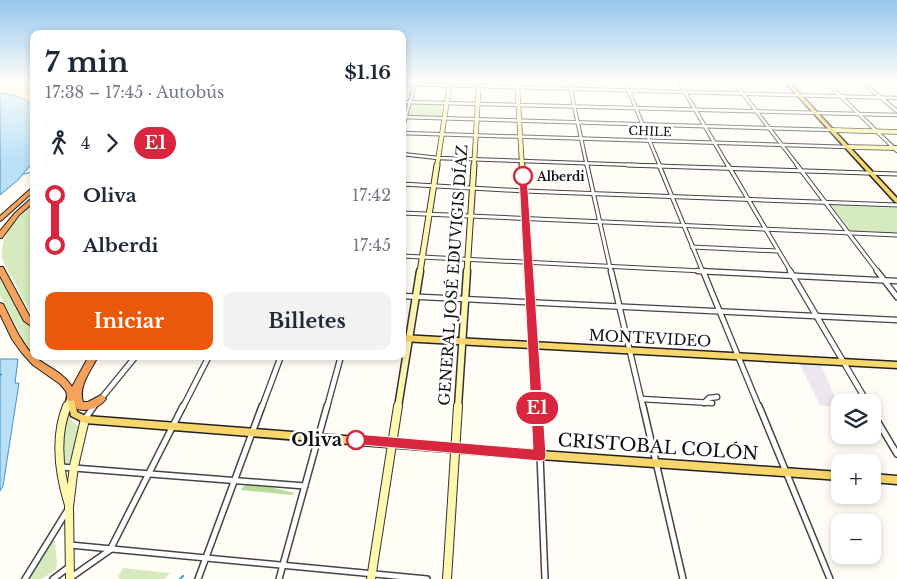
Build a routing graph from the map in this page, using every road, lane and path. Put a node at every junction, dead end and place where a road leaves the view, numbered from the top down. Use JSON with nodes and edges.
{"nodes":[{"id":1,"x":445,"y":109,"type":"edge"},
{"id":2,"x":477,"y":109,"type":"edge"},
{"id":3,"x":518,"y":109,"type":"edge"},
{"id":4,"x":576,"y":109,"type":"edge"},
{"id":5,"x":636,"y":109,"type":"edge"},
{"id":6,"x":666,"y":109,"type":"edge"},
{"id":7,"x":814,"y":109,"type":"edge"},
{"id":8,"x":854,"y":109,"type":"edge"},
{"id":9,"x":694,"y":110,"type":"junction"},
{"id":10,"x":755,"y":111,"type":"junction"},
{"id":11,"x":818,"y":113,"type":"junction"},
{"id":12,"x":897,"y":113,"type":"edge"},
{"id":13,"x":859,"y":114,"type":"junction"},
{"id":14,"x":406,"y":117,"type":"edge"},
{"id":15,"x":444,"y":118,"type":"junction"},
{"id":16,"x":476,"y":119,"type":"junction"},
{"id":17,"x":519,"y":121,"type":"junction"},
{"id":18,"x":578,"y":122,"type":"junction"},
{"id":19,"x":642,"y":124,"type":"junction"},
{"id":20,"x":704,"y":126,"type":"junction"},
{"id":21,"x":768,"y":128,"type":"junction"},
{"id":22,"x":834,"y":130,"type":"junction"},
{"id":23,"x":406,"y":132,"type":"edge"},
{"id":24,"x":877,"y":132,"type":"junction"},
{"id":25,"x":897,"y":132,"type":"edge"},
{"id":26,"x":441,"y":135,"type":"junction"},
{"id":27,"x":475,"y":136,"type":"junction"},
{"id":28,"x":520,"y":137,"type":"junction"},
{"id":29,"x":582,"y":139,"type":"junction"},
{"id":30,"x":649,"y":141,"type":"junction"},
{"id":31,"x":714,"y":143,"type":"junction"},
{"id":32,"x":781,"y":144,"type":"junction"},
{"id":33,"x":850,"y":147,"type":"junction"},
{"id":34,"x":896,"y":149,"type":"edge"},
{"id":35,"x":406,"y":154,"type":"edge"},
{"id":36,"x":438,"y":158,"type":"junction"},
{"id":37,"x":474,"y":159,"type":"junction"},
{"id":38,"x":522,"y":161,"type":"junction"},
{"id":39,"x":588,"y":163,"type":"junction"},
{"id":40,"x":659,"y":166,"type":"junction"},
{"id":41,"x":729,"y":168,"type":"junction"},
{"id":42,"x":801,"y":171,"type":"junction"},
{"id":43,"x":874,"y":174,"type":"junction"},
{"id":44,"x":897,"y":174,"type":"edge"},
{"id":45,"x":406,"y":184,"type":"edge"},
{"id":46,"x":433,"y":187,"type":"junction"},
{"id":47,"x":472,"y":189,"type":"junction"},
{"id":48,"x":30,"y":191,"type":"edge"},
{"id":49,"x":524,"y":192,"type":"junction"},
{"id":50,"x":593,"y":194,"type":"junction"},
{"id":51,"x":24,"y":196,"type":"junction"},
{"id":52,"x":672,"y":196,"type":"junction"},
{"id":53,"x":897,"y":196,"type":"edge"},
{"id":54,"x":30,"y":197,"type":"edge"},
{"id":55,"x":747,"y":199,"type":"junction"},
{"id":56,"x":30,"y":201,"type":"edge"},
{"id":57,"x":825,"y":202,"type":"junction"},
{"id":58,"x":897,"y":203,"type":"edge"},
{"id":59,"x":406,"y":214,"type":"edge"},
{"id":60,"x":429,"y":215,"type":"junction"},
{"id":61,"x":470,"y":216,"type":"junction"},
{"id":62,"x":0,"y":219,"type":"edge"},
{"id":63,"x":525,"y":219,"type":"junction"},
{"id":64,"x":600,"y":222,"type":"junction"},
{"id":65,"x":684,"y":226,"type":"junction"},
{"id":66,"x":765,"y":229,"type":"junction"},
{"id":67,"x":848,"y":233,"type":"junction"},
{"id":68,"x":897,"y":235,"type":"edge"},
{"id":69,"x":0,"y":236,"type":"edge"},
{"id":70,"x":692,"y":247,"type":"junction"},
{"id":71,"x":777,"y":251,"type":"junction"},
{"id":72,"x":406,"y":256,"type":"edge"},
{"id":73,"x":422,"y":257,"type":"junction"},
{"id":74,"x":468,"y":259,"type":"junction"},
{"id":75,"x":528,"y":263,"type":"junction"},
{"id":76,"x":610,"y":266,"type":"junction"},
{"id":77,"x":0,"y":269,"type":"edge"},
{"id":78,"x":702,"y":270,"type":"junction"},
{"id":79,"x":792,"y":275,"type":"junction"},
{"id":80,"x":884,"y":280,"type":"junction"},
{"id":81,"x":897,"y":280,"type":"edge"},
{"id":82,"x":406,"y":296,"type":"edge"},
{"id":83,"x":416,"y":297,"type":"junction"},
{"id":84,"x":897,"y":297,"type":"edge"},
{"id":85,"x":465,"y":299,"type":"junction"},
{"id":86,"x":530,"y":302,"type":"junction"},
{"id":87,"x":0,"y":306,"type":"edge"},
{"id":88,"x":620,"y":307,"type":"junction"},
{"id":89,"x":719,"y":312,"type":"junction"},
{"id":90,"x":816,"y":316,"type":"junction"},
{"id":91,"x":897,"y":320,"type":"edge"},
{"id":92,"x":30,"y":322,"type":"edge"},
{"id":93,"x":406,"y":338,"type":"edge"},
{"id":94,"x":462,"y":341,"type":"junction"},
{"id":95,"x":533,"y":346,"type":"junction"},
{"id":96,"x":630,"y":351,"type":"junction"},
{"id":97,"x":738,"y":357,"type":"junction"},
{"id":98,"x":30,"y":358,"type":"edge"},
{"id":99,"x":33,"y":360,"type":"edge"},
{"id":100,"x":92,"y":360,"type":"edge"},
{"id":101,"x":133,"y":360,"type":"edge"},
{"id":102,"x":207,"y":360,"type":"edge"},
{"id":103,"x":279,"y":360,"type":"edge"},
{"id":104,"x":340,"y":360,"type":"edge"},
{"id":105,"x":403,"y":360,"type":"edge"},
{"id":106,"x":843,"y":362,"type":"junction"},
{"id":107,"x":897,"y":365,"type":"edge"},
{"id":108,"x":79,"y":382,"type":"junction"},
{"id":109,"x":862,"y":394,"type":"edge"},
{"id":110,"x":71,"y":397,"type":"junction"},
{"id":111,"x":718,"y":397,"type":"dead end"},
{"id":112,"x":100,"y":399,"type":"junction"},
{"id":113,"x":641,"y":399,"type":"junction"},
{"id":114,"x":704,"y":403,"type":"junction"},
{"id":115,"x":712,"y":403,"type":"dead end"},
{"id":116,"x":85,"y":420,"type":"junction"},
{"id":117,"x":173,"y":426,"type":"junction"},
{"id":118,"x":881,"y":427,"type":"edge"},
{"id":119,"x":252,"y":432,"type":"junction"},
{"id":120,"x":319,"y":437,"type":"junction"},
{"id":121,"x":393,"y":442,"type":"junction"},
{"id":122,"x":456,"y":448,"type":"junction"},
{"id":123,"x":897,"y":454,"type":"edge"},
{"id":124,"x":540,"y":455,"type":"junction"},
{"id":125,"x":655,"y":462,"type":"junction"},
{"id":126,"x":60,"y":466,"type":"junction"},
{"id":127,"x":74,"y":466,"type":"junction"},
{"id":128,"x":786,"y":472,"type":"junction"},
{"id":129,"x":148,"y":475,"type":"junction"},
{"id":130,"x":831,"y":475,"type":"edge"},
{"id":131,"x":881,"y":479,"type":"edge"},
{"id":132,"x":897,"y":480,"type":"edge"},
{"id":133,"x":236,"y":482,"type":"junction"},
{"id":134,"x":305,"y":486,"type":"junction"},
{"id":135,"x":70,"y":506,"type":"junction"},
{"id":136,"x":70,"y":545,"type":"junction"},
{"id":137,"x":110,"y":550,"type":"junction"},
{"id":138,"x":207,"y":557,"type":"junction"},
{"id":139,"x":284,"y":564,"type":"junction"},
{"id":140,"x":70,"y":567,"type":"junction"},
{"id":141,"x":372,"y":576,"type":"edge"},
{"id":142,"x":70,"y":578,"type":"edge"},
{"id":143,"x":25,"y":579,"type":"edge"},
{"id":144,"x":53,"y":579,"type":"edge"},
{"id":145,"x":198,"y":579,"type":"edge"},
{"id":146,"x":279,"y":579,"type":"edge"},
{"id":147,"x":427,"y":579,"type":"edge"},
{"id":148,"x":447,"y":579,"type":"edge"},
{"id":149,"x":545,"y":579,"type":"edge"},
{"id":150,"x":683,"y":579,"type":"edge"},
{"id":151,"x":830,"y":579,"type":"edge"}],
"edges":[{"from":1,"to":15,"type":"street"},
{"from":2,"to":16,"type":"street","name":"GENERAL JOSÉ EDUVIGIS DÍAZ"},
{"from":3,"to":17,"type":"street"},
{"from":4,"to":18,"type":"street"},
{"from":5,"to":19,"type":"street"},
{"from":6,"to":9,"type":"street"},
{"from":7,"to":11,"type":"main road"},
{"from":8,"to":13,"type":"street"},
{"from":9,"to":10,"type":"street"},
{"from":9,"to":20,"type":"street"},
{"from":10,"to":11,"type":"street"},
{"from":10,"to":21,"type":"street"},
{"from":11,"to":13,"type":"street"},
{"from":11,"to":22,"type":"main road"},
{"from":12,"to":13,"type":"street"},
{"from":13,"to":24,"type":"street"},
{"from":14,"to":15,"type":"street"},
{"from":15,"to":16,"type":"street"},
{"from":15,"to":26,"type":"street"},
{"from":16,"to":17,"type":"street"},
{"from":16,"to":27,"type":"street","name":"GENERAL JOSÉ EDUVIGIS DÍAZ"},
{"from":17,"to":18,"type":"street"},
{"from":17,"to":28,"type":"street"},
{"from":18,"to":19,"type":"street"},
{"from":18,"to":29,"type":"street"},
{"from":19,"to":20,"type":"street"},
{"from":19,"to":30,"type":"street"},
{"from":20,"to":21,"type":"street"},
{"from":20,"to":31,"type":"street"},
{"from":21,"to":22,"type":"street"},
{"from":21,"to":32,"type":"street"},
{"from":22,"to":24,"type":"street"},
{"from":22,"to":33,"type":"main road"},
{"from":23,"to":26,"type":"street","name":"CHILE"},
{"from":24,"to":25,"type":"street"},
{"from":24,"to":34,"type":"street"},
{"from":26,"to":27,"type":"street","name":"CHILE"},
{"from":26,"to":36,"type":"street"},
{"from":27,"to":28,"type":"street","name":"CHILE"},
{"from":27,"to":37,"type":"street","name":"GENERAL JOSÉ EDUVIGIS DÍAZ"},
{"from":28,"to":29,"type":"street","name":"CHILE"},
{"from":28,"to":38,"type":"street"},
{"from":29,"to":30,"type":"street","name":"CHILE"},
{"from":29,"to":39,"type":"street"},
{"from":30,"to":31,"type":"street","name":"CHILE"},
{"from":30,"to":40,"type":"street"},
{"from":31,"to":32,"type":"street","name":"CHILE"},
{"from":31,"to":41,"type":"street"},
{"from":32,"to":33,"type":"street","name":"CHILE"},
{"from":32,"to":42,"type":"street"},
{"from":33,"to":34,"type":"street","name":"CHILE"},
{"from":33,"to":43,"type":"main road"},
{"from":35,"to":36,"type":"street"},
{"from":36,"to":37,"type":"street"},
{"from":36,"to":46,"type":"street"},
{"from":37,"to":38,"type":"street"},
{"from":37,"to":47,"type":"street","name":"GENERAL JOSÉ EDUVIGIS DÍAZ"},
{"from":38,"to":39,"type":"street"},
{"from":38,"to":49,"type":"street"},
{"from":39,"to":40,"type":"street"},
{"from":39,"to":50,"type":"street"},
{"from":40,"to":41,"type":"street"},
{"from":40,"to":52,"type":"street"},
{"from":41,"to":42,"type":"street"},
{"from":41,"to":55,"type":"street"},
{"from":42,"to":43,"type":"street"},
{"from":42,"to":57,"type":"street"},
{"from":43,"to":44,"type":"street"},
{"from":43,"to":53,"type":"main road"},
{"from":43,"to":58,"type":"main road"},
{"from":45,"to":46,"type":"street"},
{"from":46,"to":47,"type":"street"},
{"from":46,"to":60,"type":"street"},
{"from":47,"to":49,"type":"street"},
{"from":47,"to":61,"type":"street","name":"GENERAL JOSÉ EDUVIGIS DÍAZ"},
{"from":48,"to":51,"type":"highway"},
{"from":49,"to":50,"type":"street"},
{"from":49,"to":63,"type":"street"},
{"from":50,"to":52,"type":"street"},
{"from":50,"to":64,"type":"street"},
{"from":51,"to":54,"type":"street"},
{"from":51,"to":62,"type":"highway"},
{"from":52,"to":55,"type":"street"},
{"from":52,"to":65,"type":"street"},
{"from":55,"to":57,"type":"street"},
{"from":55,"to":66,"type":"street"},
{"from":56,"to":69,"type":"highway"},
{"from":57,"to":58,"type":"street"},
{"from":57,"to":67,"type":"street"},
{"from":59,"to":60,"type":"street"},
{"from":60,"to":61,"type":"street"},
{"from":60,"to":73,"type":"street"},
{"from":61,"to":63,"type":"street"},
{"from":61,"to":74,"type":"street","name":"GENERAL JOSÉ EDUVIGIS DÍAZ"},
{"from":63,"to":64,"type":"street"},
{"from":63,"to":75,"type":"street"},
{"from":64,"to":65,"type":"street"},
{"from":64,"to":76,"type":"street"},
{"from":65,"to":66,"type":"street"},
{"from":65,"to":70,"type":"street"},
{"from":66,"to":67,"type":"street"},
{"from":66,"to":71,"type":"street"},
{"from":67,"to":68,"type":"street"},
{"from":67,"to":80,"type":"street"},
{"from":70,"to":71,"type":"street"},
{"from":70,"to":78,"type":"street"},
{"from":71,"to":79,"type":"street"},
{"from":72,"to":73,"type":"street"},
{"from":73,"to":74,"type":"street"},
{"from":73,"to":83,"type":"street"},
{"from":74,"to":75,"type":"street"},
{"from":74,"to":85,"type":"street","name":"GENERAL JOSÉ EDUVIGIS DÍAZ"},
{"from":75,"to":76,"type":"street"},
{"from":75,"to":86,"type":"street"},
{"from":76,"to":78,"type":"street"},
{"from":76,"to":88,"type":"street"},
{"from":77,"to":92,"type":"highway"},
{"from":78,"to":79,"type":"street"},
{"from":78,"to":89,"type":"street"},
{"from":79,"to":80,"type":"street"},
{"from":79,"to":90,"type":"street"},
{"from":80,"to":81,"type":"street"},
{"from":80,"to":84,"type":"street"},
{"from":82,"to":83,"type":"street"},
{"from":83,"to":85,"type":"street"},
{"from":83,"to":93,"type":"street"},
{"from":85,"to":86,"type":"street"},
{"from":85,"to":94,"type":"street","name":"GENERAL JOSÉ EDUVIGIS DÍAZ"},
{"from":86,"to":88,"type":"street"},
{"from":86,"to":95,"type":"street"},
{"from":87,"to":98,"type":"highway"},
{"from":88,"to":89,"type":"street"},
{"from":88,"to":96,"type":"street"},
{"from":89,"to":90,"type":"street"},
{"from":89,"to":97,"type":"street"},
{"from":90,"to":91,"type":"street"},
{"from":90,"to":106,"type":"street"},
{"from":93,"to":94,"type":"main road","name":"MONTEVIDEO"},
{"from":94,"to":95,"type":"main road","name":"MONTEVIDEO"},
{"from":94,"to":122,"type":"street","name":"GENERAL JOSÉ EDUVIGIS DÍAZ"},
{"from":95,"to":96,"type":"main road","name":"MONTEVIDEO"},
{"from":95,"to":124,"type":"street"},
{"from":96,"to":97,"type":"main road","name":"MONTEVIDEO"},
{"from":96,"to":113,"type":"street"},
{"from":97,"to":106,"type":"main road","name":"MONTEVIDEO"},
{"from":97,"to":128,"type":"street"},
{"from":99,"to":110,"type":"highway"},
{"from":100,"to":108,"type":"highway"},
{"from":101,"to":112,"type":"street"},
{"from":102,"to":117,"type":"street"},
{"from":103,"to":119,"type":"street"},
{"from":104,"to":120,"type":"street"},
{"from":105,"to":121,"type":"street"},
{"from":106,"to":107,"type":"main road","name":"MONTEVIDEO"},
{"from":106,"to":109,"type":"street"},
{"from":108,"to":110,"type":"highway"},
{"from":108,"to":112,"type":"highway"},
{"from":110,"to":116,"type":"main road"},
{"from":110,"to":126,"type":"street"},
{"from":111,"to":114,"type":"street"},
{"from":112,"to":116,"type":"street"},
{"from":113,"to":114,"type":"street"},
{"from":113,"to":125,"type":"street"},
{"from":114,"to":115,"type":"street"},
{"from":116,"to":117,"type":"main road","name":"CRISTOBAL COLÓN"},
{"from":116,"to":127,"type":"street"},
{"from":117,"to":119,"type":"main road","name":"CRISTOBAL COLÓN"},
{"from":117,"to":129,"type":"street"},
{"from":118,"to":123,"type":"street"},
{"from":119,"to":120,"type":"main road","name":"CRISTOBAL COLÓN"},
{"from":119,"to":133,"type":"street"},
{"from":120,"to":121,"type":"main road","name":"CRISTOBAL COLÓN"},
{"from":120,"to":134,"type":"street"},
{"from":121,"to":122,"type":"main road","name":"CRISTOBAL COLÓN"},
{"from":121,"to":141,"type":"street"},
{"from":122,"to":124,"type":"main road","name":"CRISTOBAL COLÓN"},
{"from":122,"to":148,"type":"street","name":"GENERAL JOSÉ EDUVIGIS DÍAZ"},
{"from":124,"to":125,"type":"main road","name":"CRISTOBAL COLÓN"},
{"from":124,"to":149,"type":"street"},
{"from":125,"to":128,"type":"main road","name":"CRISTOBAL COLÓN"},
{"from":125,"to":150,"type":"street"},
{"from":126,"to":127,"type":"street"},
{"from":126,"to":135,"type":"street"},
{"from":127,"to":129,"type":"street"},
{"from":127,"to":135,"type":"street"},
{"from":128,"to":130,"type":"main road","name":"CRISTOBAL COLÓN"},
{"from":128,"to":151,"type":"street"},
{"from":129,"to":133,"type":"street"},
{"from":129,"to":137,"type":"street"},
{"from":131,"to":132,"type":"main road"},
{"from":133,"to":134,"type":"street"},
{"from":133,"to":138,"type":"street"},
{"from":134,"to":139,"type":"street"},
{"from":135,"to":136,"type":"street"},
{"from":135,"to":143,"type":"street"},
{"from":136,"to":137,"type":"street"},
{"from":136,"to":140,"type":"street"},
{"from":137,"to":138,"type":"street"},
{"from":137,"to":142,"type":"street"},
{"from":138,"to":139,"type":"street"},
{"from":138,"to":145,"type":"street"},
{"from":139,"to":141,"type":"street"},
{"from":139,"to":146,"type":"street"},
{"from":140,"to":142,"type":"street"},
{"from":140,"to":144,"type":"street"},
{"from":141,"to":147,"type":"street"}]}
